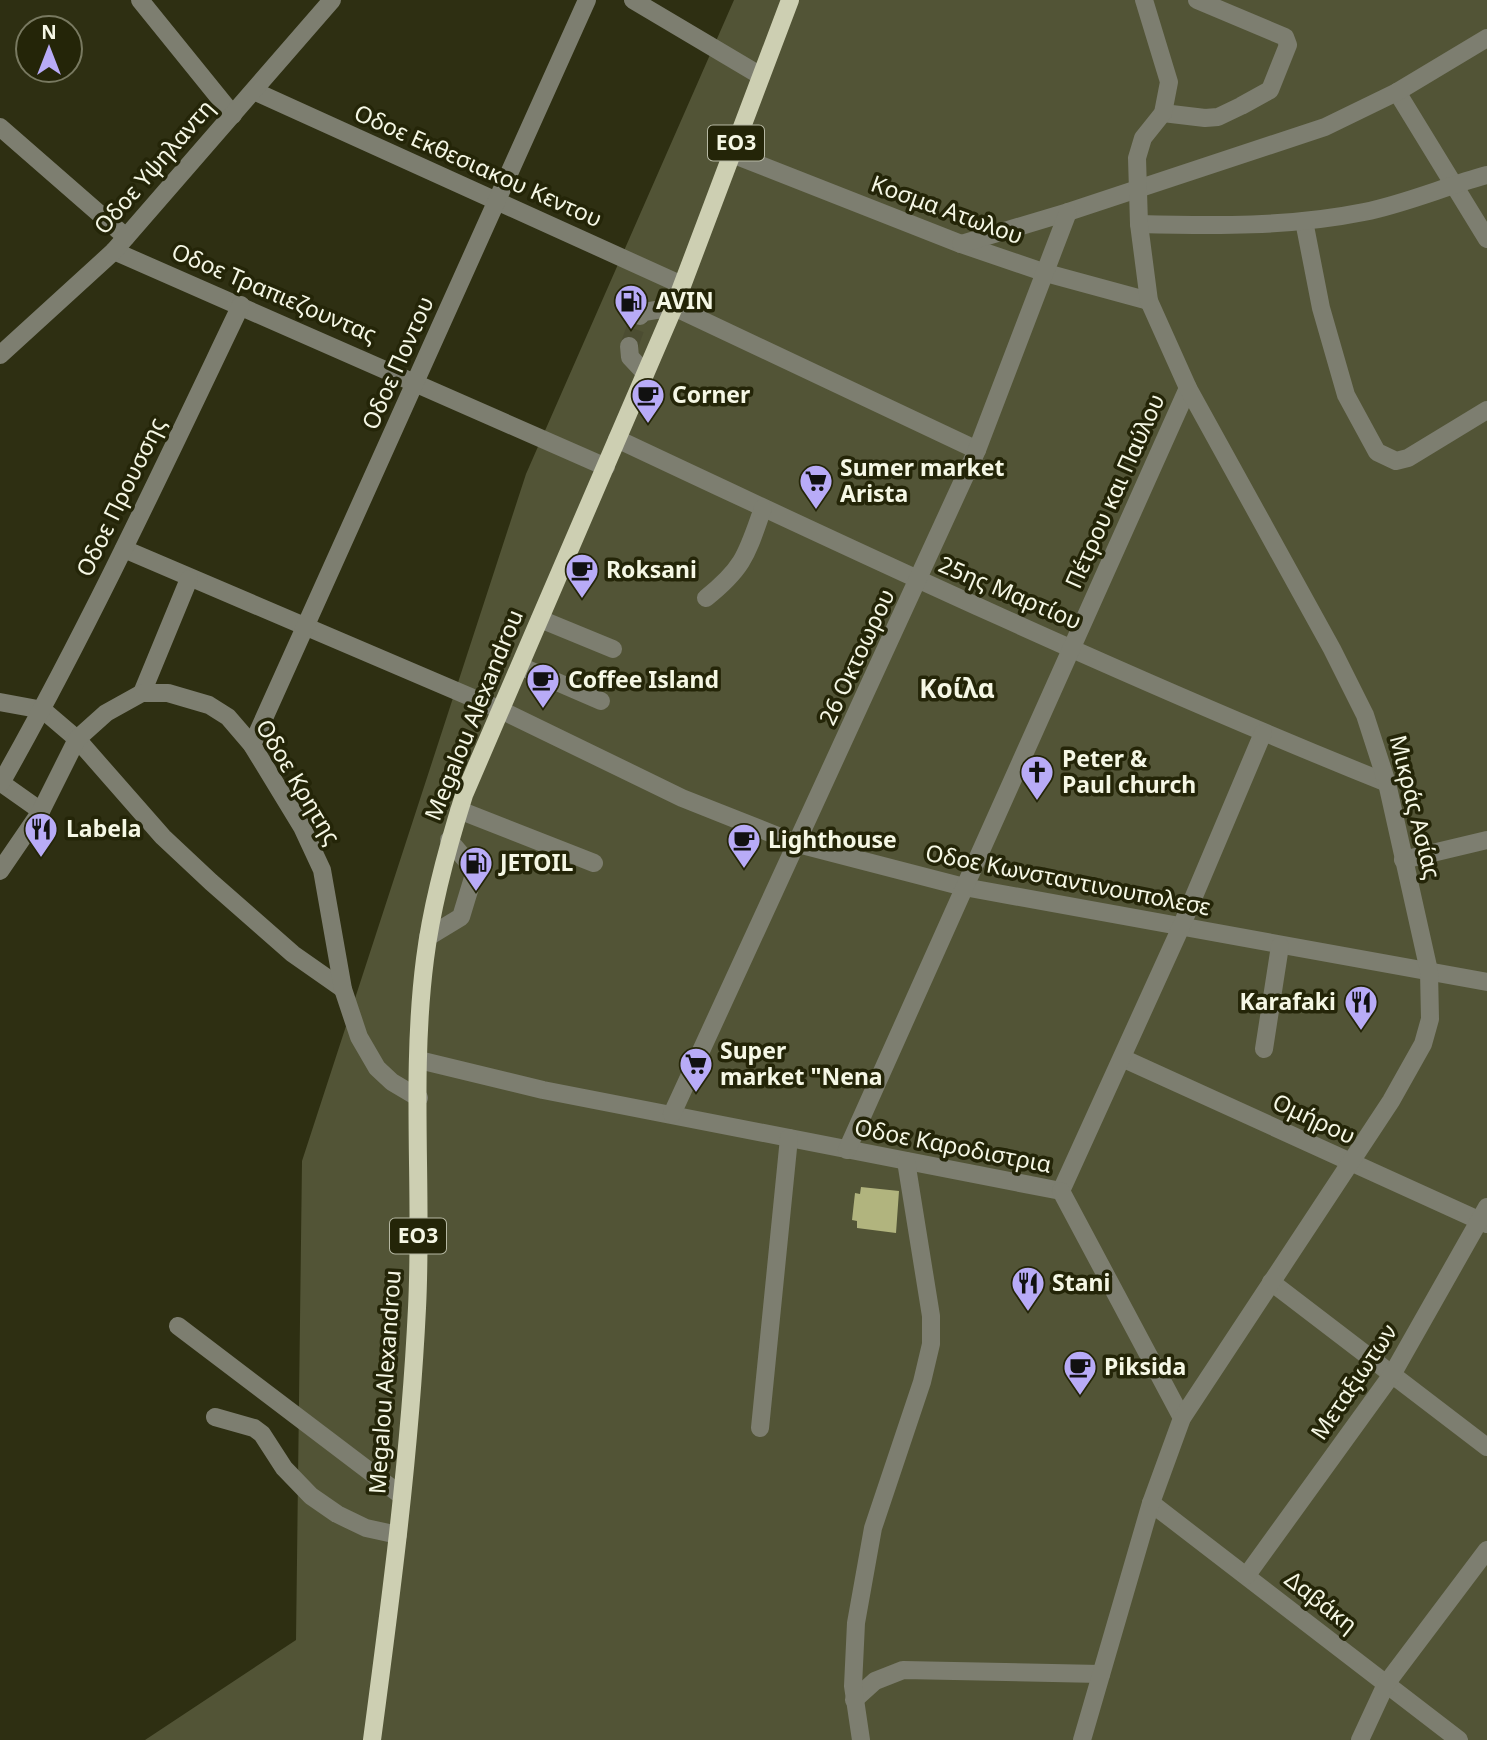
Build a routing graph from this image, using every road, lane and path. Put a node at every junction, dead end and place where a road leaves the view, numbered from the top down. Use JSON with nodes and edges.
{"nodes":[{"id":1,"x":140,"y":0,"type":"edge"},
{"id":2,"x":332,"y":0,"type":"edge"},
{"id":3,"x":587,"y":0,"type":"edge"},
{"id":4,"x":790,"y":0,"type":"edge"},
{"id":5,"x":1144,"y":0,"type":"edge"},
{"id":6,"x":1197,"y":0,"type":"edge"},
{"id":7,"x":638,"y":1,"type":"edge"},
{"id":8,"x":1487,"y":38,"type":"edge"},
{"id":9,"x":761,"y":76,"type":"junction"},
{"id":10,"x":254,"y":90,"type":"junction"},
{"id":11,"x":1396,"y":92,"type":"junction"},
{"id":12,"x":1163,"y":113,"type":"junction"},
{"id":13,"x":233,"y":115,"type":"junction"},
{"id":14,"x":0,"y":127,"type":"edge"},
{"id":15,"x":732,"y":154,"type":"junction"},
{"id":16,"x":1487,"y":175,"type":"edge"},
{"id":17,"x":1456,"y":184,"type":"junction"},
{"id":18,"x":1136,"y":189,"type":"junction"},
{"id":19,"x":496,"y":201,"type":"junction"},
{"id":20,"x":1068,"y":212,"type":"junction"},
{"id":21,"x":1304,"y":221,"type":"junction"},
{"id":22,"x":1139,"y":224,"type":"junction"},
{"id":23,"x":1487,"y":240,"type":"edge"},
{"id":24,"x":120,"y":244,"type":"junction"},
{"id":25,"x":961,"y":244,"type":"junction"},
{"id":26,"x":1046,"y":273,"type":"junction"},
{"id":27,"x":682,"y":285,"type":"junction"},
{"id":28,"x":1149,"y":301,"type":"junction"},
{"id":29,"x":241,"y":305,"type":"junction"},
{"id":30,"x":674,"y":307,"type":"junction"},
{"id":31,"x":640,"y":316,"type":"dead end"},
{"id":32,"x":629,"y":346,"type":"dead end"},
{"id":33,"x":0,"y":355,"type":"edge"},
{"id":34,"x":645,"y":373,"type":"junction"},
{"id":35,"x":416,"y":382,"type":"junction"},
{"id":36,"x":1188,"y":388,"type":"junction"},
{"id":37,"x":1487,"y":410,"type":"edge"},
{"id":38,"x":617,"y":439,"type":"junction"},
{"id":39,"x":977,"y":450,"type":"junction"},
{"id":40,"x":606,"y":467,"type":"junction"},
{"id":41,"x":764,"y":508,"type":"junction"},
{"id":42,"x":124,"y":549,"type":"junction"},
{"id":43,"x":189,"y":579,"type":"junction"},
{"id":44,"x":919,"y":581,"type":"junction"},
{"id":45,"x":706,"y":598,"type":"dead end"},
{"id":46,"x":540,"y":619,"type":"junction"},
{"id":47,"x":305,"y":629,"type":"junction"},
{"id":48,"x":1072,"y":647,"type":"junction"},
{"id":49,"x":613,"y":649,"type":"dead end"},
{"id":50,"x":520,"y":667,"type":"junction"},
{"id":51,"x":142,"y":693,"type":"junction"},
{"id":52,"x":601,"y":701,"type":"dead end"},
{"id":53,"x":0,"y":702,"type":"edge"},
{"id":54,"x":43,"y":710,"type":"junction"},
{"id":55,"x":500,"y":710,"type":"junction"},
{"id":56,"x":1263,"y":733,"type":"junction"},
{"id":57,"x":77,"y":738,"type":"junction"},
{"id":58,"x":252,"y":745,"type":"junction"},
{"id":59,"x":1,"y":782,"type":"edge"},
{"id":60,"x":1387,"y":783,"type":"junction"},
{"id":61,"x":459,"y":810,"type":"junction"},
{"id":62,"x":41,"y":811,"type":"junction"},
{"id":63,"x":449,"y":840,"type":"junction"},
{"id":64,"x":1487,"y":840,"type":"edge"},
{"id":65,"x":798,"y":844,"type":"junction"},
{"id":66,"x":1403,"y":860,"type":"junction"},
{"id":67,"x":594,"y":863,"type":"dead end"},
{"id":68,"x":0,"y":872,"type":"edge"},
{"id":69,"x":964,"y":887,"type":"junction"},
{"id":70,"x":1181,"y":927,"type":"junction"},
{"id":71,"x":428,"y":937,"type":"junction"},
{"id":72,"x":1280,"y":946,"type":"junction"},
{"id":73,"x":1429,"y":971,"type":"junction"},
{"id":74,"x":1487,"y":982,"type":"edge"},
{"id":75,"x":343,"y":989,"type":"junction"},
{"id":76,"x":1264,"y":1049,"type":"dead end"},
{"id":77,"x":1122,"y":1058,"type":"junction"},
{"id":78,"x":419,"y":1060,"type":"junction"},
{"id":79,"x":419,"y":1098,"type":"junction"},
{"id":80,"x":673,"y":1114,"type":"junction"},
{"id":81,"x":789,"y":1138,"type":"junction"},
{"id":82,"x":847,"y":1150,"type":"junction"},
{"id":83,"x":906,"y":1161,"type":"junction"},
{"id":84,"x":1350,"y":1163,"type":"junction"},
{"id":85,"x":1061,"y":1191,"type":"junction"},
{"id":86,"x":1485,"y":1217,"type":"edge"},
{"id":87,"x":1271,"y":1282,"type":"junction"},
{"id":88,"x":178,"y":1326,"type":"dead end"},
{"id":89,"x":1393,"y":1373,"type":"junction"},
{"id":90,"x":215,"y":1417,"type":"dead end"},
{"id":91,"x":1182,"y":1418,"type":"junction"},
{"id":92,"x":760,"y":1428,"type":"dead end"},
{"id":93,"x":1487,"y":1447,"type":"edge"},
{"id":94,"x":401,"y":1496,"type":"junction"},
{"id":95,"x":1151,"y":1503,"type":"junction"},
{"id":96,"x":398,"y":1535,"type":"junction"},
{"id":97,"x":1487,"y":1550,"type":"edge"},
{"id":98,"x":1247,"y":1575,"type":"junction"},
{"id":99,"x":1101,"y":1674,"type":"junction"},
{"id":100,"x":1387,"y":1684,"type":"junction"},
{"id":101,"x":854,"y":1700,"type":"junction"},
{"id":102,"x":372,"y":1740,"type":"edge"},
{"id":103,"x":861,"y":1740,"type":"edge"},
{"id":104,"x":1082,"y":1740,"type":"edge"},
{"id":105,"x":1360,"y":1740,"type":"edge"},
{"id":106,"x":1459,"y":1740,"type":"edge"}],
"edges":[{"from":1,"to":13,"type":"street"},
{"from":2,"to":10,"type":"street","name":"Oδοε Υψηλαντη"},
{"from":3,"to":19,"type":"street","name":"Oδοε Ποντου"},
{"from":4,"to":9,"type":"main road","name":"Megalou Alexandrou","number":"ΕΟ3"},
{"from":5,"to":12,"type":"street"},
{"from":6,"to":12,"type":"street"},
{"from":7,"to":9,"type":"street"},
{"from":8,"to":11,"type":"street"},
{"from":9,"to":15,"type":"main road","name":"Megalou Alexandrou","number":"ΕΟ3"},
{"from":10,"to":13,"type":"street","name":"Oδοε Υψηλαντη"},
{"from":10,"to":19,"type":"street","name":"Oδοε Εκθεσιακου Κεντου"},
{"from":11,"to":17,"type":"street"},
{"from":11,"to":18,"type":"street"},
{"from":12,"to":18,"type":"street","name":"Μικράς Ασίας"},
{"from":13,"to":24,"type":"street","name":"Oδοε Υψηλαντη"},
{"from":14,"to":24,"type":"street","name":"Oδοε Τραπιεζουντας"},
{"from":15,"to":25,"type":"street","name":"Κοσμα Ατωλου"},
{"from":15,"to":27,"type":"main road","name":"Megalou Alexandrou","number":"ΕΟ3"},
{"from":16,"to":17,"type":"street"},
{"from":17,"to":21,"type":"street"},
{"from":17,"to":23,"type":"street"},
{"from":18,"to":20,"type":"street"},
{"from":18,"to":22,"type":"street","name":"Μικράς Ασίας"},
{"from":19,"to":27,"type":"street","name":"Oδοε Εκθεσιακου Κεντου"},
{"from":19,"to":35,"type":"street","name":"Oδοε Ποντου"},
{"from":20,"to":25,"type":"street"},
{"from":20,"to":26,"type":"street","name":"26 Οκτοωρου"},
{"from":21,"to":22,"type":"street"},
{"from":21,"to":37,"type":"street"},
{"from":22,"to":28,"type":"street","name":"Μικράς Ασίας"},
{"from":24,"to":29,"type":"street","name":"Oδοε Τραπιεζουντας"},
{"from":24,"to":33,"type":"street","name":"Oδοε Υψηλαντη"},
{"from":25,"to":26,"type":"street","name":"Κοσμα Ατωλου"},
{"from":26,"to":28,"type":"street","name":"Κοσμα Ατωλου"},
{"from":26,"to":39,"type":"street","name":"26 Οκτοωρου"},
{"from":27,"to":30,"type":"main road","name":"Megalou Alexandrou","number":"ΕΟ3"},
{"from":28,"to":36,"type":"street","name":"Μικράς Ασίας"},
{"from":29,"to":35,"type":"street","name":"Oδοε Τραπιεζουντας"},
{"from":29,"to":42,"type":"street","name":"Oδοε Προυσσης"},
{"from":30,"to":31,"type":"street"},
{"from":30,"to":34,"type":"main road","name":"Megalou Alexandrou","number":"ΕΟ3"},
{"from":30,"to":39,"type":"street"},
{"from":32,"to":34,"type":"street"},
{"from":34,"to":38,"type":"main road","name":"Megalou Alexandrou","number":"ΕΟ3"},
{"from":35,"to":40,"type":"street","name":"Oδοε Τραπιεζουντας"},
{"from":35,"to":47,"type":"street","name":"Oδοε Ποντου"},
{"from":36,"to":48,"type":"street","name":"Πέτρου και Παύλου"},
{"from":36,"to":60,"type":"street","name":"Μικράς Ασίας"},
{"from":38,"to":40,"type":"main road","name":"Megalou Alexandrou","number":"ΕΟ3"},
{"from":38,"to":41,"type":"street","name":"25ης Μαρτίου"},
{"from":39,"to":44,"type":"street","name":"26 Οκτοωρου"},
{"from":40,"to":46,"type":"main road","name":"Megalou Alexandrou","number":"ΕΟ3"},
{"from":41,"to":44,"type":"street","name":"25ης Μαρτίου"},
{"from":41,"to":45,"type":"street"},
{"from":42,"to":43,"type":"street","name":"Oδοε Κωνσταντινουπολεσε"},
{"from":42,"to":54,"type":"street","name":"Oδοε Προυσσης"},
{"from":43,"to":47,"type":"street","name":"Oδοε Κωνσταντινουπολεσε"},
{"from":43,"to":51,"type":"street"},
{"from":44,"to":48,"type":"street","name":"25ης Μαρτίου"},
{"from":44,"to":65,"type":"street","name":"26 Οκτοωρου"},
{"from":46,"to":49,"type":"street"},
{"from":46,"to":50,"type":"main road","name":"Megalou Alexandrou","number":"ΕΟ3"},
{"from":47,"to":55,"type":"street","name":"Oδοε Κωνσταντινουπολεσε"},
{"from":47,"to":58,"type":"street","name":"Oδοε Ποντου"},
{"from":48,"to":56,"type":"street","name":"25ης Μαρτίου"},
{"from":48,"to":69,"type":"street","name":"Πέτρου και Παύλου"},
{"from":50,"to":52,"type":"street"},
{"from":50,"to":55,"type":"main road","name":"Megalou Alexandrou","number":"ΕΟ3"},
{"from":51,"to":57,"type":"street"},
{"from":51,"to":58,"type":"street","name":"Oδοε Κρητης"},
{"from":53,"to":54,"type":"street"},
{"from":54,"to":57,"type":"street"},
{"from":54,"to":59,"type":"street","name":"Oδοε Προυσσης"},
{"from":55,"to":61,"type":"main road","name":"Megalou Alexandrou","number":"ΕΟ3"},
{"from":55,"to":65,"type":"street","name":"Oδοε Κωνσταντινουπολεσε"},
{"from":56,"to":60,"type":"street","name":"25ης Μαρτίου"},
{"from":56,"to":70,"type":"street"},
{"from":57,"to":62,"type":"street"},
{"from":57,"to":75,"type":"street"},
{"from":58,"to":75,"type":"street","name":"Oδοε Κρητης"},
{"from":59,"to":62,"type":"street"},
{"from":60,"to":66,"type":"street","name":"Μικράς Ασίας"},
{"from":61,"to":63,"type":"main road","name":"Megalou Alexandrou","number":"ΕΟ3"},
{"from":61,"to":67,"type":"street"},
{"from":62,"to":68,"type":"street"},
{"from":63,"to":71,"type":"main road","name":"Megalou Alexandrou","number":"ΕΟ3"},
{"from":63,"to":71,"type":"street"},
{"from":64,"to":66,"type":"street"},
{"from":65,"to":69,"type":"street","name":"Oδοε Κωνσταντινουπολεσε"},
{"from":65,"to":80,"type":"street","name":"26 Οκτοωρου"},
{"from":66,"to":73,"type":"street","name":"Μικράς Ασίας"},
{"from":69,"to":70,"type":"street","name":"Oδοε Κωνσταντινουπολεσε"},
{"from":69,"to":82,"type":"street","name":"Πέτρου και Παύλου"},
{"from":70,"to":72,"type":"street","name":"Oδοε Κωνσταντινουπολεσε"},
{"from":70,"to":77,"type":"street"},
{"from":71,"to":78,"type":"main road","name":"Megalou Alexandrou","number":"ΕΟ3"},
{"from":72,"to":73,"type":"street","name":"Oδοε Κωνσταντινουπολεσε"},
{"from":72,"to":76,"type":"street"},
{"from":73,"to":74,"type":"street","name":"Oδοε Κωνσταντινουπολεσε"},
{"from":73,"to":84,"type":"street","name":"Μικράς Ασίας"},
{"from":75,"to":79,"type":"street","name":"Oδοε Κρητης"},
{"from":77,"to":84,"type":"street","name":"Ομήρου"},
{"from":77,"to":85,"type":"street"},
{"from":78,"to":79,"type":"main road","name":"Megalou Alexandrou","number":"ΕΟ3"},
{"from":78,"to":80,"type":"street","name":"Oδοε Καροδιστρια"},
{"from":79,"to":94,"type":"main road","name":"Megalou Alexandrou","number":"ΕΟ3"},
{"from":80,"to":81,"type":"street","name":"Oδοε Καροδιστρια"},
{"from":81,"to":82,"type":"street","name":"Oδοε Καροδιστρια"},
{"from":81,"to":92,"type":"street"},
{"from":82,"to":83,"type":"street","name":"Oδοε Καροδιστρια"},
{"from":83,"to":85,"type":"street","name":"Oδοε Καροδιστρια"},
{"from":83,"to":101,"type":"street"},
{"from":84,"to":86,"type":"street","name":"Ομήρου"},
{"from":84,"to":87,"type":"street","name":"Μικράς Ασίας"},
{"from":85,"to":91,"type":"street","name":"Oδοε Καροδιστρια"},
{"from":86,"to":89,"type":"street","name":"Μεταξιωτων"},
{"from":87,"to":89,"type":"street"},
{"from":87,"to":91,"type":"street","name":"Μικράς Ασίας"},
{"from":88,"to":94,"type":"street"},
{"from":89,"to":93,"type":"street"},
{"from":89,"to":98,"type":"street","name":"Μεταξιωτων"},
{"from":90,"to":96,"type":"street"},
{"from":91,"to":95,"type":"street"},
{"from":94,"to":96,"type":"main road","name":"Megalou Alexandrou","number":"ΕΟ3"},
{"from":95,"to":98,"type":"street","name":"Δαβάκη"},
{"from":95,"to":99,"type":"street"},
{"from":96,"to":102,"type":"main road","number":"ΕΟ3"},
{"from":97,"to":100,"type":"street"},
{"from":98,"to":100,"type":"street","name":"Δαβάκη"},
{"from":99,"to":101,"type":"street"},
{"from":99,"to":104,"type":"street"},
{"from":100,"to":105,"type":"street"},
{"from":100,"to":106,"type":"street","name":"Δαβάκη"},
{"from":101,"to":103,"type":"street"}]}
